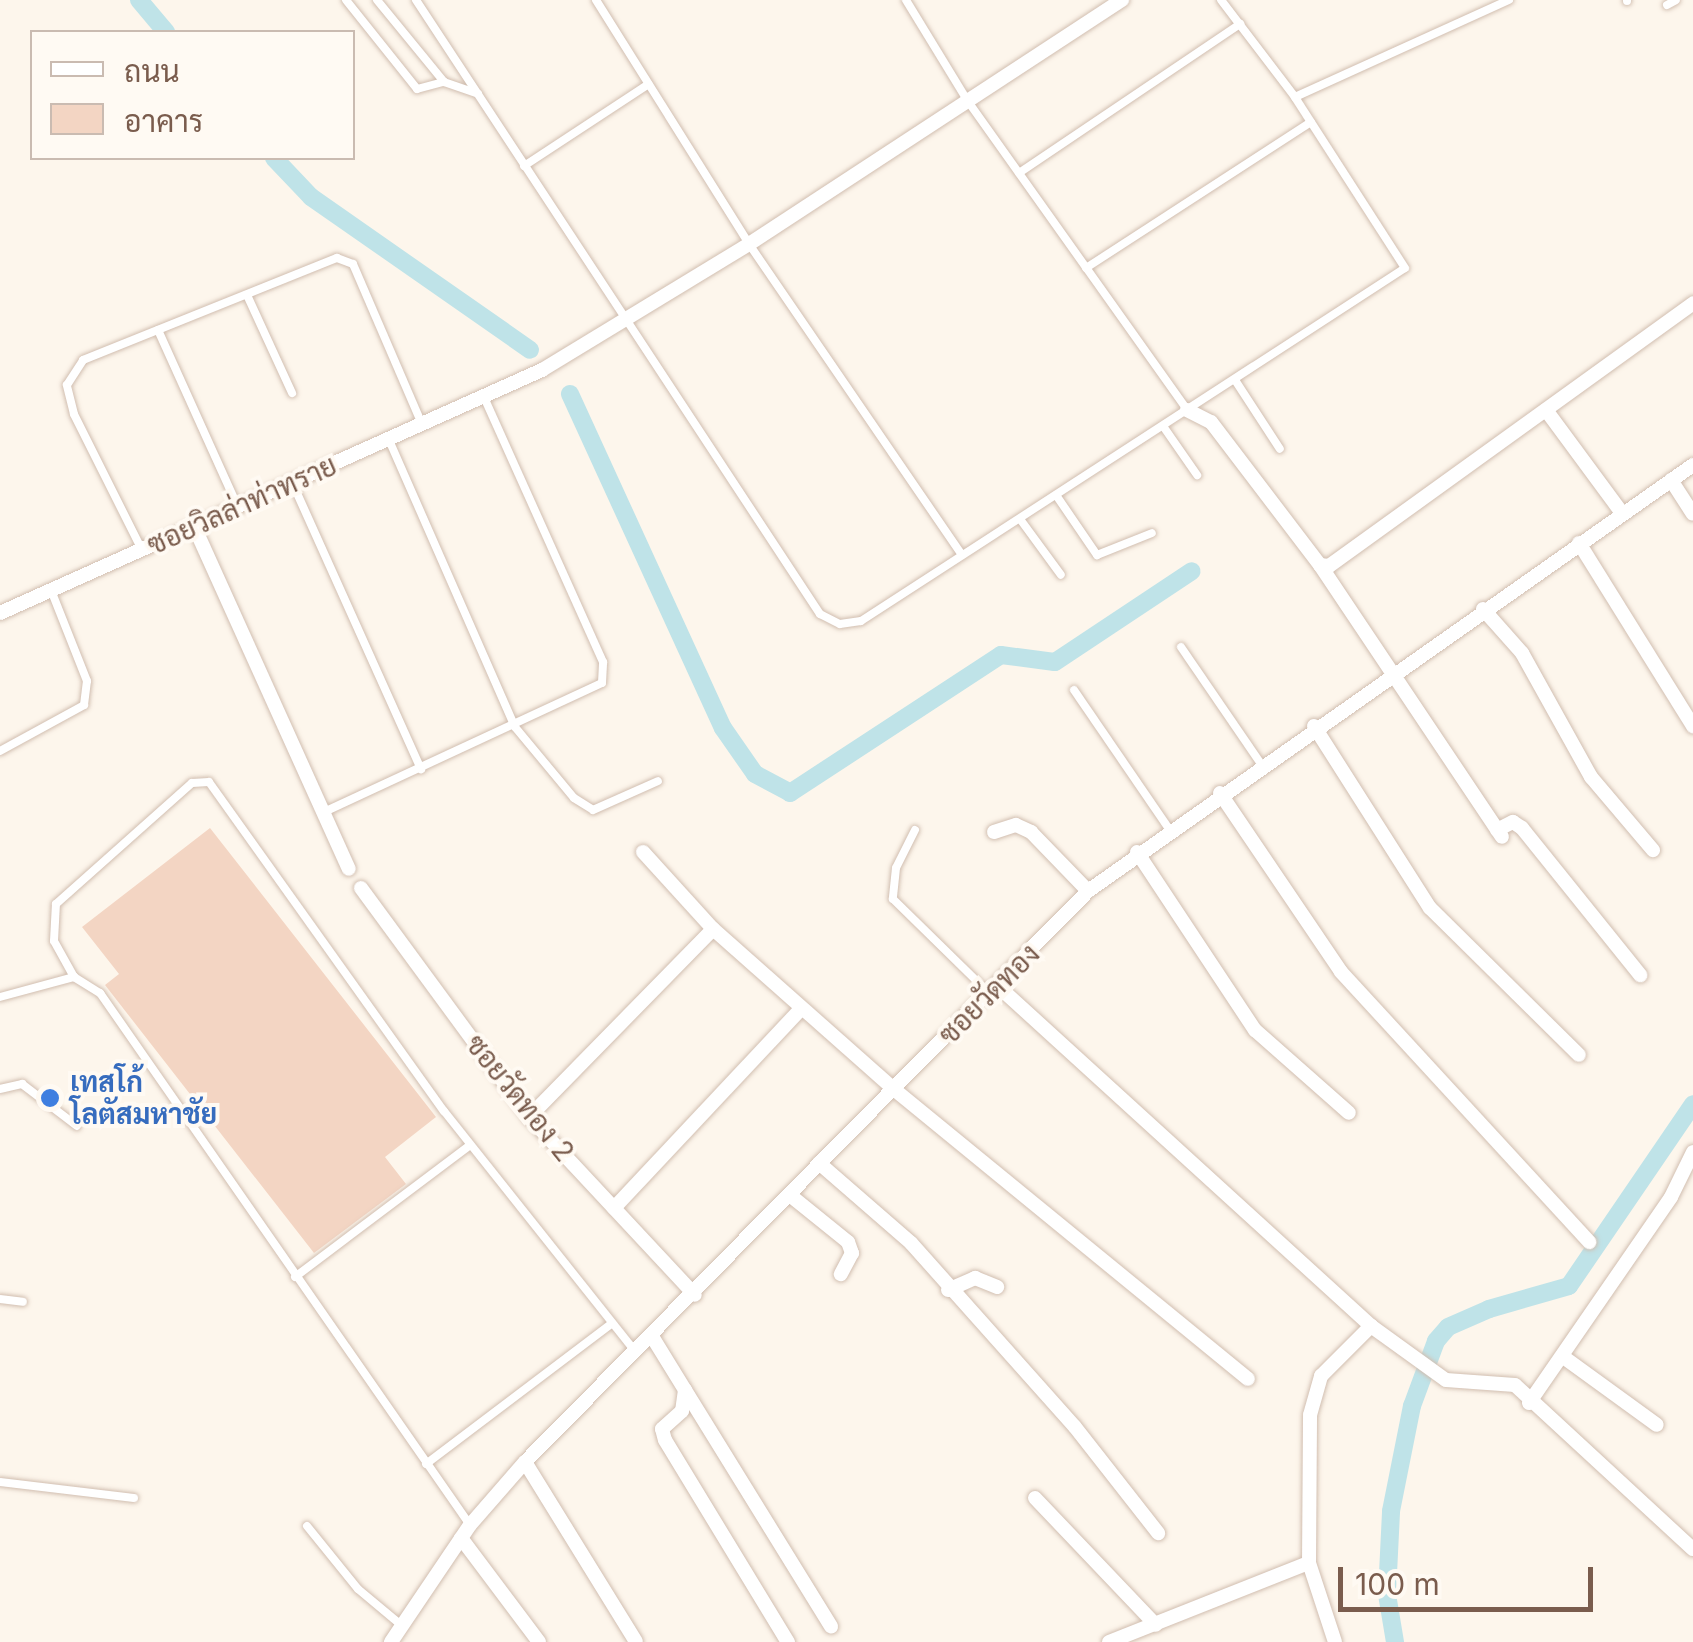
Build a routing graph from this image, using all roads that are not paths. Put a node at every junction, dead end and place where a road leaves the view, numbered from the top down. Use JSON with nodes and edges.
{"nodes":[{"id":1,"x":346,"y":0,"type":"edge"},
{"id":2,"x":377,"y":0,"type":"edge"},
{"id":3,"x":416,"y":0,"type":"edge"},
{"id":4,"x":596,"y":0,"type":"edge"},
{"id":5,"x":906,"y":0,"type":"edge"},
{"id":6,"x":1122,"y":0,"type":"edge"},
{"id":7,"x":1222,"y":0,"type":"edge"},
{"id":8,"x":1508,"y":0,"type":"edge"},
{"id":9,"x":1240,"y":24,"type":"junction"},
{"id":10,"x":444,"y":82,"type":"junction"},
{"id":11,"x":649,"y":84,"type":"junction"},
{"id":12,"x":478,"y":94,"type":"junction"},
{"id":13,"x":1295,"y":96,"type":"junction"},
{"id":14,"x":967,"y":100,"type":"junction"},
{"id":15,"x":1311,"y":122,"type":"junction"},
{"id":16,"x":524,"y":166,"type":"junction"},
{"id":17,"x":1019,"y":173,"type":"junction"},
{"id":18,"x":749,"y":244,"type":"junction"},
{"id":19,"x":1086,"y":268,"type":"junction"},
{"id":20,"x":247,"y":295,"type":"junction"},
{"id":21,"x":1693,"y":303,"type":"edge"},
{"id":22,"x":623,"y":323,"type":"junction"},
{"id":23,"x":158,"y":330,"type":"junction"},
{"id":24,"x":1234,"y":380,"type":"junction"},
{"id":25,"x":292,"y":393,"type":"dead end"},
{"id":26,"x":485,"y":399,"type":"junction"},
{"id":27,"x":1187,"y":410,"type":"junction"},
{"id":28,"x":1546,"y":410,"type":"junction"},
{"id":29,"x":422,"y":425,"type":"junction"},
{"id":30,"x":1163,"y":426,"type":"junction"},
{"id":31,"x":389,"y":439,"type":"junction"},
{"id":32,"x":1280,"y":449,"type":"dead end"},
{"id":33,"x":1693,"y":464,"type":"edge"},
{"id":34,"x":1197,"y":475,"type":"dead end"},
{"id":35,"x":1671,"y":480,"type":"junction"},
{"id":36,"x":292,"y":482,"type":"junction"},
{"id":37,"x":1056,"y":495,"type":"junction"},
{"id":38,"x":238,"y":506,"type":"junction"},
{"id":39,"x":1622,"y":513,"type":"junction"},
{"id":40,"x":1693,"y":514,"type":"edge"},
{"id":41,"x":1020,"y":518,"type":"junction"},
{"id":42,"x":194,"y":526,"type":"junction"},
{"id":43,"x":1152,"y":533,"type":"dead end"},
{"id":44,"x":1579,"y":543,"type":"junction"},
{"id":45,"x":142,"y":550,"type":"junction"},
{"id":46,"x":962,"y":555,"type":"junction"},
{"id":47,"x":1320,"y":564,"type":"junction"},
{"id":48,"x":1061,"y":575,"type":"dead end"},
{"id":49,"x":51,"y":590,"type":"junction"},
{"id":50,"x":1483,"y":609,"type":"junction"},
{"id":51,"x":0,"y":613,"type":"edge"},
{"id":52,"x":1180,"y":647,"type":"dead end"},
{"id":53,"x":1392,"y":672,"type":"junction"},
{"id":54,"x":1074,"y":690,"type":"dead end"},
{"id":55,"x":1314,"y":726,"type":"junction"},
{"id":56,"x":1693,"y":726,"type":"edge"},
{"id":57,"x":515,"y":727,"type":"junction"},
{"id":58,"x":0,"y":751,"type":"edge"},
{"id":59,"x":1261,"y":764,"type":"junction"},
{"id":60,"x":421,"y":769,"type":"junction"},
{"id":61,"x":658,"y":781,"type":"dead end"},
{"id":62,"x":1220,"y":792,"type":"junction"},
{"id":63,"x":324,"y":812,"type":"junction"},
{"id":64,"x":1169,"y":829,"type":"junction"},
{"id":65,"x":915,"y":830,"type":"dead end"},
{"id":66,"x":994,"y":832,"type":"dead end"},
{"id":67,"x":1653,"y":850,"type":"dead end"},
{"id":68,"x":643,"y":852,"type":"dead end"},
{"id":69,"x":1137,"y":852,"type":"junction"},
{"id":70,"x":349,"y":868,"type":"dead end"},
{"id":71,"x":361,"y":888,"type":"dead end"},
{"id":72,"x":1088,"y":891,"type":"junction"},
{"id":73,"x":713,"y":929,"type":"junction"},
{"id":74,"x":1640,"y":975,"type":"dead end"},
{"id":75,"x":74,"y":977,"type":"junction"},
{"id":76,"x":994,"y":990,"type":"junction"},
{"id":77,"x":0,"y":996,"type":"edge"},
{"id":78,"x":802,"y":1008,"type":"junction"},
{"id":79,"x":1579,"y":1055,"type":"dead end"},
{"id":80,"x":0,"y":1089,"type":"edge"},
{"id":81,"x":895,"y":1090,"type":"junction"},
{"id":82,"x":1350,"y":1114,"type":"dead end"},
{"id":83,"x":528,"y":1118,"type":"junction"},
{"id":84,"x":77,"y":1126,"type":"dead end"},
{"id":85,"x":470,"y":1145,"type":"junction"},
{"id":86,"x":1693,"y":1152,"type":"edge"},
{"id":87,"x":820,"y":1163,"type":"junction"},
{"id":88,"x":791,"y":1196,"type":"junction"},
{"id":89,"x":614,"y":1208,"type":"junction"},
{"id":90,"x":1589,"y":1242,"type":"dead end"},
{"id":91,"x":842,"y":1274,"type":"dead end"},
{"id":92,"x":295,"y":1277,"type":"junction"},
{"id":93,"x":998,"y":1287,"type":"dead end"},
{"id":94,"x":948,"y":1290,"type":"junction"},
{"id":95,"x":694,"y":1295,"type":"junction"},
{"id":96,"x":0,"y":1299,"type":"edge"},
{"id":97,"x":24,"y":1302,"type":"dead end"},
{"id":98,"x":611,"y":1324,"type":"junction"},
{"id":99,"x":1371,"y":1326,"type":"junction"},
{"id":100,"x":653,"y":1338,"type":"junction"},
{"id":101,"x":638,"y":1354,"type":"junction"},
{"id":102,"x":1562,"y":1356,"type":"junction"},
{"id":103,"x":1248,"y":1379,"type":"dead end"},
{"id":104,"x":685,"y":1390,"type":"junction"},
{"id":105,"x":1530,"y":1403,"type":"junction"},
{"id":106,"x":1656,"y":1425,"type":"dead end"},
{"id":107,"x":524,"y":1462,"type":"junction"},
{"id":108,"x":426,"y":1464,"type":"junction"},
{"id":109,"x":0,"y":1482,"type":"edge"},
{"id":110,"x":134,"y":1498,"type":"dead end"},
{"id":111,"x":1035,"y":1498,"type":"dead end"},
{"id":112,"x":307,"y":1526,"type":"dead end"},
{"id":113,"x":465,"y":1532,"type":"junction"},
{"id":114,"x":1158,"y":1533,"type":"dead end"},
{"id":115,"x":1693,"y":1549,"type":"edge"},
{"id":116,"x":1309,"y":1563,"type":"junction"},
{"id":117,"x":1156,"y":1624,"type":"junction"},
{"id":118,"x":401,"y":1625,"type":"junction"},
{"id":119,"x":831,"y":1626,"type":"dead end"},
{"id":120,"x":1332,"y":1641,"type":"edge"},
{"id":121,"x":392,"y":1642,"type":"edge"},
{"id":122,"x":539,"y":1642,"type":"edge"},
{"id":123,"x":636,"y":1642,"type":"edge"},
{"id":124,"x":788,"y":1642,"type":"edge"},
{"id":125,"x":1109,"y":1642,"type":"edge"}],
"edges":[{"from":1,"to":10,"type":"lane"},
{"from":2,"to":10,"type":"lane"},
{"from":3,"to":12,"type":"lane"},
{"from":4,"to":11,"type":"lane"},
{"from":5,"to":14,"type":"lane"},
{"from":6,"to":14,"type":"street","name":"ซอยวิลล่าท่าทราย"},
{"from":7,"to":9,"type":"lane"},
{"from":8,"to":13,"type":"lane"},
{"from":9,"to":13,"type":"lane"},
{"from":9,"to":17,"type":"lane"},
{"from":10,"to":12,"type":"lane"},
{"from":11,"to":16,"type":"lane"},
{"from":11,"to":18,"type":"lane"},
{"from":12,"to":16,"type":"lane"},
{"from":13,"to":15,"type":"lane"},
{"from":14,"to":17,"type":"lane"},
{"from":14,"to":18,"type":"street","name":"ซอยวิลล่าท่าทราย"},
{"from":15,"to":19,"type":"lane"},
{"from":15,"to":24,"type":"lane"},
{"from":16,"to":22,"type":"lane"},
{"from":17,"to":19,"type":"lane"},
{"from":18,"to":22,"type":"street","name":"ซอยวิลล่าท่าทราย"},
{"from":18,"to":46,"type":"lane"},
{"from":19,"to":27,"type":"lane"},
{"from":20,"to":23,"type":"lane"},
{"from":20,"to":25,"type":"lane"},
{"from":20,"to":29,"type":"lane"},
{"from":21,"to":28,"type":"street"},
{"from":22,"to":26,"type":"street","name":"ซอยวิลล่าท่าทราย"},
{"from":22,"to":46,"type":"lane"},
{"from":23,"to":38,"type":"lane"},
{"from":23,"to":45,"type":"lane"},
{"from":24,"to":27,"type":"lane"},
{"from":24,"to":32,"type":"lane"},
{"from":26,"to":29,"type":"street","name":"ซอยวิลล่าท่าทราย"},
{"from":26,"to":57,"type":"lane"},
{"from":27,"to":30,"type":"lane"},
{"from":27,"to":47,"type":"street"},
{"from":28,"to":39,"type":"street"},
{"from":28,"to":47,"type":"street"},
{"from":29,"to":31,"type":"street","name":"ซอยวิลล่าท่าทราย"},
{"from":30,"to":34,"type":"lane"},
{"from":30,"to":37,"type":"lane"},
{"from":31,"to":36,"type":"street","name":"ซอยวิลล่าท่าทราย"},
{"from":31,"to":57,"type":"lane"},
{"from":33,"to":35,"type":"street","name":"ซอยวัดทอง"},
{"from":35,"to":39,"type":"street","name":"ซอยวัดทอง"},
{"from":35,"to":40,"type":"street"},
{"from":36,"to":38,"type":"street","name":"ซอยวิลล่าท่าทราย"},
{"from":36,"to":60,"type":"lane"},
{"from":37,"to":41,"type":"lane"},
{"from":37,"to":43,"type":"lane"},
{"from":38,"to":42,"type":"street","name":"ซอยวิลล่าท่าทราย"},
{"from":39,"to":44,"type":"street","name":"ซอยวัดทอง"},
{"from":41,"to":46,"type":"lane"},
{"from":41,"to":48,"type":"lane"},
{"from":42,"to":45,"type":"street","name":"ซอยวิลล่าท่าทราย"},
{"from":42,"to":63,"type":"street"},
{"from":44,"to":50,"type":"street","name":"ซอยวัดทอง"},
{"from":44,"to":56,"type":"street"},
{"from":45,"to":49,"type":"street","name":"ซอยวิลล่าท่าทราย"},
{"from":47,"to":53,"type":"street"},
{"from":49,"to":51,"type":"street","name":"ซอยวิลล่าท่าทราย"},
{"from":49,"to":58,"type":"lane"},
{"from":50,"to":53,"type":"street","name":"ซอยวัดทอง"},
{"from":50,"to":67,"type":"street"},
{"from":52,"to":59,"type":"lane"},
{"from":53,"to":55,"type":"street","name":"ซอยวัดทอง"},
{"from":53,"to":74,"type":"street"},
{"from":54,"to":64,"type":"lane"},
{"from":55,"to":59,"type":"street","name":"ซอยวัดทอง"},
{"from":55,"to":79,"type":"street"},
{"from":57,"to":60,"type":"lane"},
{"from":57,"to":61,"type":"lane"},
{"from":59,"to":62,"type":"street","name":"ซอยวัดทอง"},
{"from":60,"to":63,"type":"lane"},
{"from":62,"to":64,"type":"street","name":"ซอยวัดทอง"},
{"from":62,"to":90,"type":"street"},
{"from":63,"to":70,"type":"street"},
{"from":64,"to":69,"type":"street","name":"ซอยวัดทอง"},
{"from":65,"to":76,"type":"lane"},
{"from":66,"to":72,"type":"street"},
{"from":68,"to":73,"type":"street"},
{"from":69,"to":72,"type":"street","name":"ซอยวัดทอง"},
{"from":69,"to":82,"type":"street"},
{"from":71,"to":83,"type":"street","name":"ซอยวัดทอง 2"},
{"from":72,"to":76,"type":"street","name":"ซอยวัดทอง"},
{"from":73,"to":78,"type":"street"},
{"from":73,"to":83,"type":"street"},
{"from":75,"to":77,"type":"lane"},
{"from":75,"to":85,"type":"lane"},
{"from":75,"to":92,"type":"lane"},
{"from":76,"to":81,"type":"street","name":"ซอยวัดทอง"},
{"from":76,"to":99,"type":"street"},
{"from":78,"to":81,"type":"street"},
{"from":78,"to":89,"type":"street"},
{"from":80,"to":84,"type":"lane"},
{"from":81,"to":87,"type":"street","name":"ซอยวัดทอง"},
{"from":81,"to":103,"type":"street"},
{"from":83,"to":89,"type":"street","name":"ซอยวัดทอง 2"},
{"from":85,"to":92,"type":"lane"},
{"from":85,"to":98,"type":"lane"},
{"from":86,"to":102,"type":"street"},
{"from":87,"to":88,"type":"street","name":"ซอยวัดทอง"},
{"from":87,"to":94,"type":"street"},
{"from":88,"to":91,"type":"street"},
{"from":88,"to":95,"type":"street","name":"ซอยวัดทอง"},
{"from":89,"to":95,"type":"street","name":"ซอยวัดทอง 2"},
{"from":92,"to":108,"type":"lane"},
{"from":93,"to":94,"type":"street"},
{"from":94,"to":114,"type":"street"},
{"from":95,"to":100,"type":"street","name":"ซอยวัดทอง"},
{"from":96,"to":97,"type":"lane"},
{"from":98,"to":101,"type":"lane"},
{"from":98,"to":108,"type":"lane"},
{"from":99,"to":105,"type":"street"},
{"from":99,"to":116,"type":"street"},
{"from":100,"to":101,"type":"street","name":"ซอยวัดทอง"},
{"from":100,"to":104,"type":"street"},
{"from":101,"to":107,"type":"street","name":"ซอยวัดทอง"},
{"from":102,"to":105,"type":"street"},
{"from":102,"to":106,"type":"street"},
{"from":104,"to":119,"type":"street"},
{"from":104,"to":124,"type":"street"},
{"from":105,"to":115,"type":"street"},
{"from":107,"to":113,"type":"street","name":"ซอยวัดทอง"},
{"from":107,"to":123,"type":"street"},
{"from":108,"to":113,"type":"lane"},
{"from":109,"to":110,"type":"lane"},
{"from":111,"to":117,"type":"street"},
{"from":112,"to":118,"type":"lane"},
{"from":113,"to":118,"type":"street","name":"ซอยวัดทอง"},
{"from":113,"to":122,"type":"street"},
{"from":116,"to":117,"type":"street"},
{"from":116,"to":120,"type":"street"},
{"from":117,"to":125,"type":"street"},
{"from":118,"to":121,"type":"street","name":"ซอยวัดทอง"}]}
